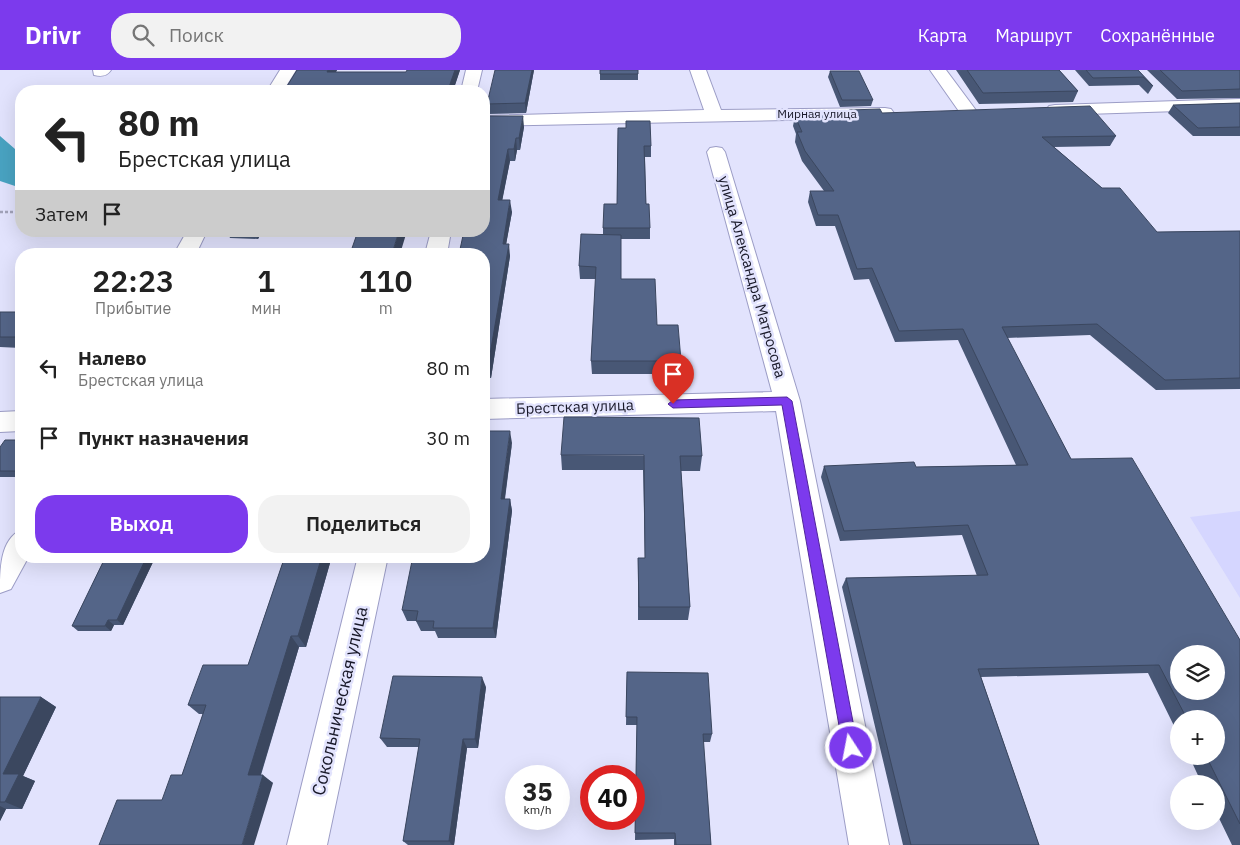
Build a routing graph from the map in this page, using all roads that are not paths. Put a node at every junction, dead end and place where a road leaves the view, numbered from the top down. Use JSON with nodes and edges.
{"nodes":[{"id":1,"x":288,"y":70,"type":"edge"},
{"id":2,"x":474,"y":70,"type":"edge"},
{"id":3,"x":698,"y":70,"type":"edge"},
{"id":4,"x":938,"y":70,"type":"edge"},
{"id":5,"x":279,"y":85,"type":"edge"},
{"id":6,"x":470,"y":85,"type":"edge"},
{"id":7,"x":1154,"y":88,"type":"edge"},
{"id":8,"x":1240,"y":104,"type":"edge"},
{"id":9,"x":1173,"y":107,"type":"junction"},
{"id":10,"x":1037,"y":111,"type":"edge"},
{"id":11,"x":989,"y":112,"type":"edge"},
{"id":12,"x":900,"y":113,"type":"edge"},
{"id":13,"x":950,"y":113,"type":"edge"},
{"id":14,"x":969,"y":113,"type":"junction"},
{"id":15,"x":714,"y":115,"type":"junction"},
{"id":16,"x":490,"y":121,"type":"edge"},
{"id":17,"x":716,"y":152,"type":"dead end"},
{"id":18,"x":787,"y":401,"type":"junction"},
{"id":19,"x":490,"y":409,"type":"edge"},
{"id":20,"x":15,"y":421,"type":"edge"},
{"id":21,"x":0,"y":422,"type":"edge"},
{"id":22,"x":15,"y":553,"type":"edge"},
{"id":23,"x":371,"y":563,"type":"edge"},
{"id":24,"x":0,"y":579,"type":"edge"},
{"id":25,"x":307,"y":845,"type":"edge"},
{"id":26,"x":868,"y":845,"type":"edge"}],
"edges":[{"from":1,"to":5,"type":"street"},
{"from":2,"to":6,"type":"street"},
{"from":3,"to":15,"type":"street"},
{"from":4,"to":14,"type":"street"},
{"from":7,"to":9,"type":"street"},
{"from":8,"to":9,"type":"street"},
{"from":9,"to":10,"type":"street"},
{"from":11,"to":14,"type":"street"},
{"from":12,"to":15,"type":"street","name":"Мирная улица"},
{"from":13,"to":14,"type":"street"},
{"from":15,"to":16,"type":"street","name":"Мирная улица"},
{"from":17,"to":18,"type":"street","name":"улица Александра Матросова"},
{"from":18,"to":19,"type":"street","name":"Брестская улица"},
{"from":18,"to":26,"type":"street","name":"улица Александра Матросова"},
{"from":20,"to":21,"type":"street"},
{"from":22,"to":24,"type":"street"},
{"from":23,"to":25,"type":"street","name":"Сокольническая улица"}]}
